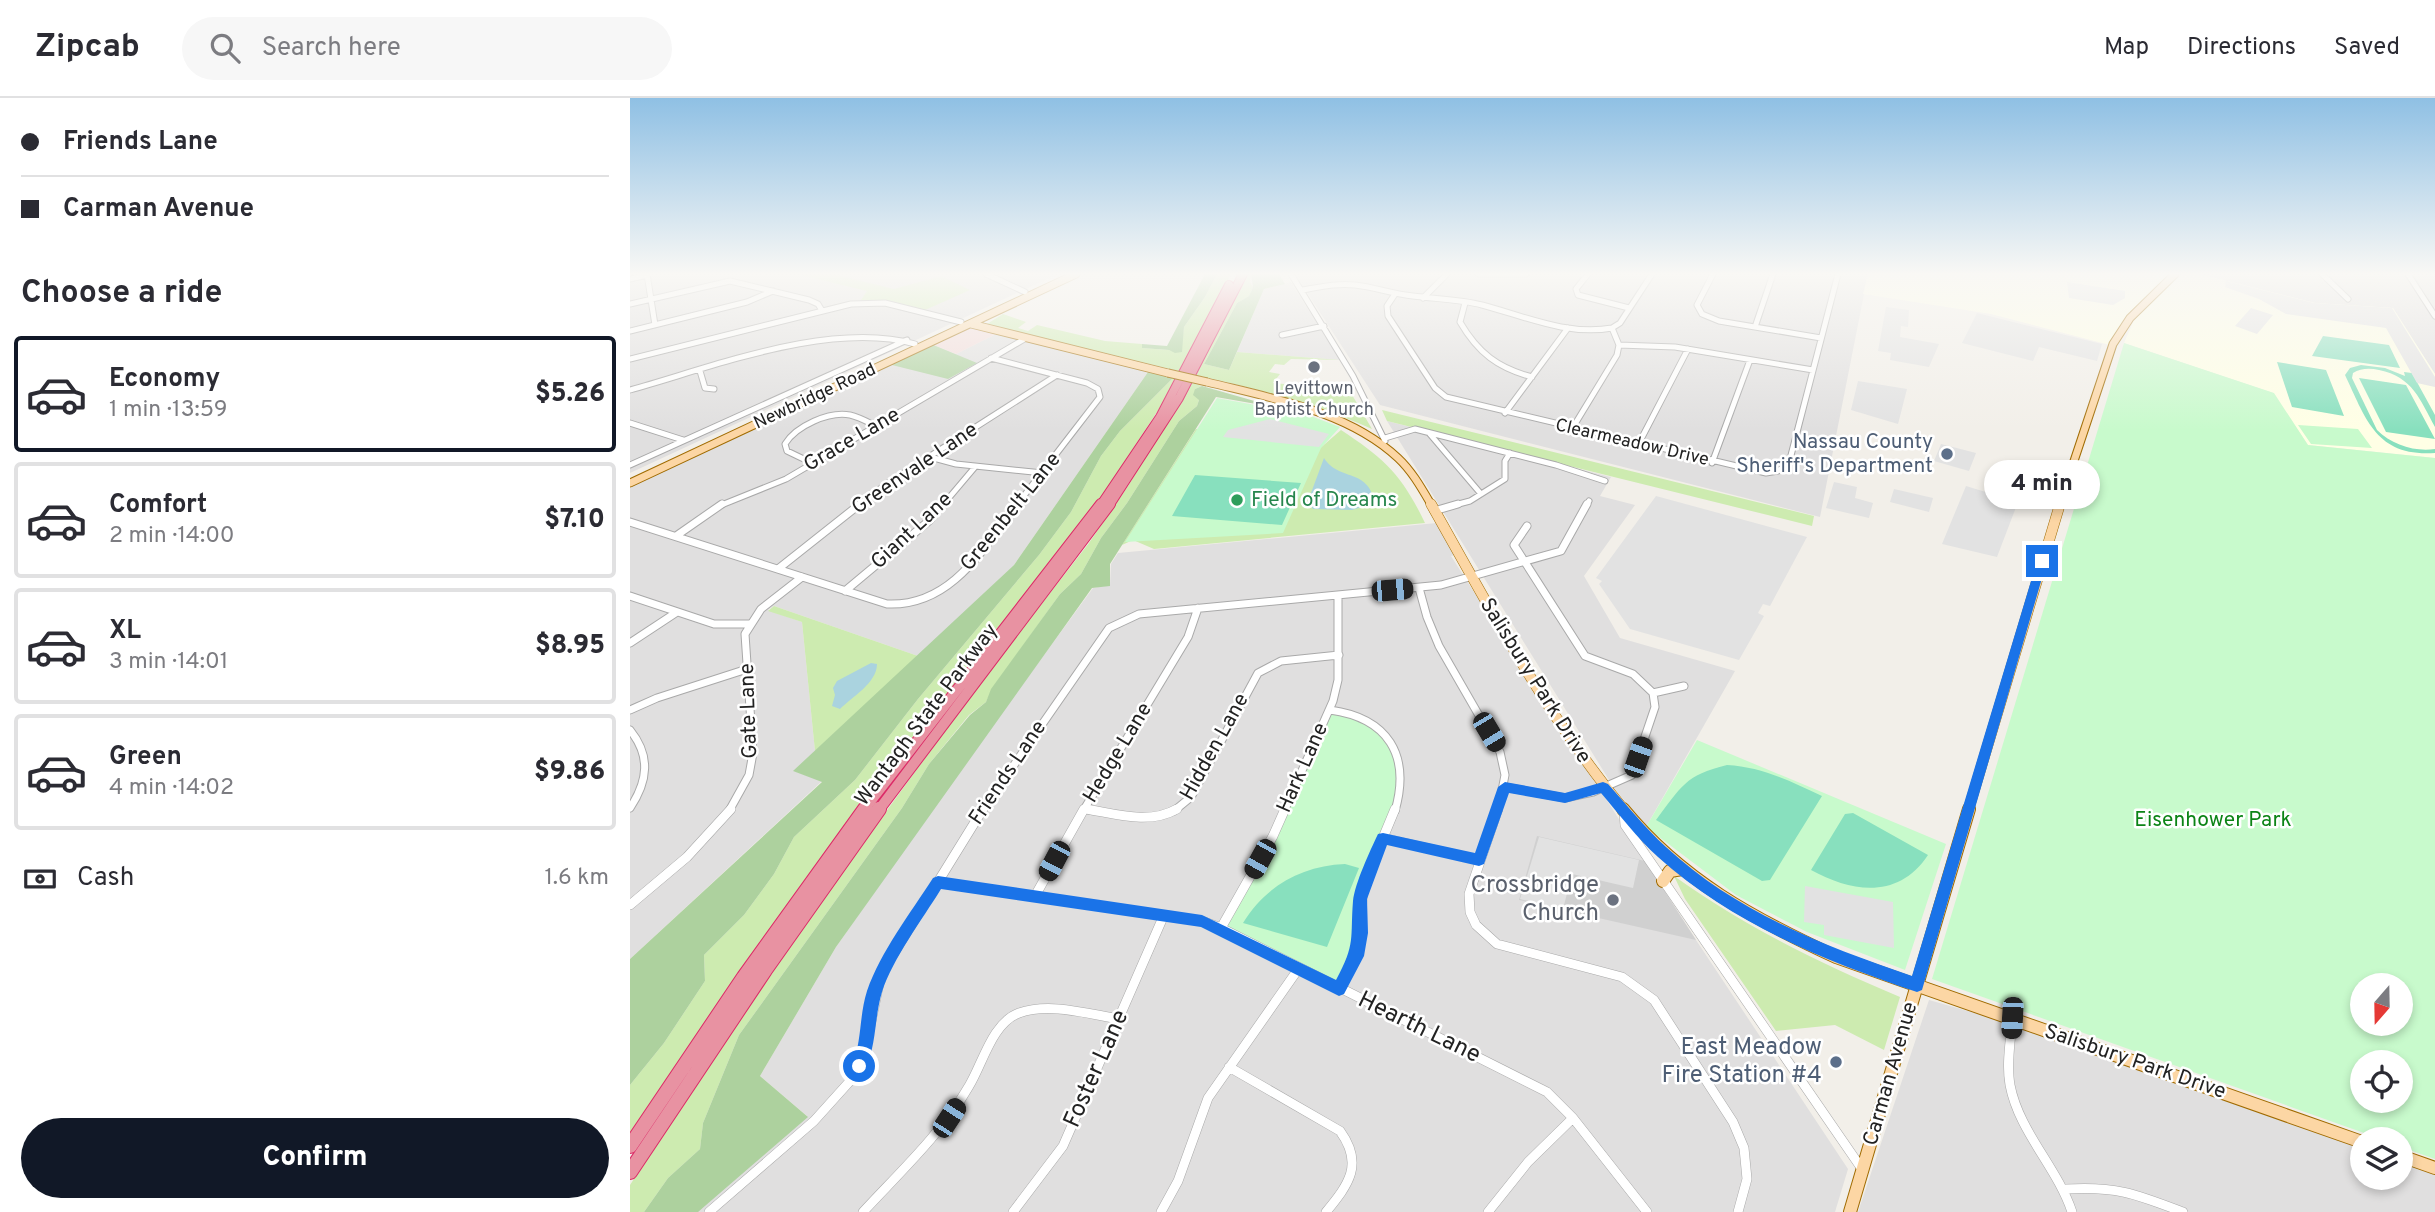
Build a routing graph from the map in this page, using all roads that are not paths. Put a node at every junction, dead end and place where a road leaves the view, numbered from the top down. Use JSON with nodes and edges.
{"nodes":[{"id":1,"x":650,"y":326,"type":"edge"},
{"id":2,"x":756,"y":326,"type":"edge"},
{"id":3,"x":951,"y":326,"type":"edge"},
{"id":4,"x":967,"y":326,"type":"edge"},
{"id":5,"x":979,"y":326,"type":"edge"},
{"id":6,"x":1209,"y":326,"type":"edge"},
{"id":7,"x":1216,"y":326,"type":"edge"},
{"id":8,"x":1324,"y":326,"type":"joint"},
{"id":9,"x":1395,"y":326,"type":"edge"},
{"id":10,"x":1463,"y":326,"type":"edge"},
{"id":11,"x":1558,"y":326,"type":"edge"},
{"id":12,"x":1615,"y":326,"type":"edge"},
{"id":13,"x":1749,"y":326,"type":"edge"},
{"id":14,"x":1824,"y":326,"type":"edge"},
{"id":15,"x":2125,"y":326,"type":"edge"},
{"id":16,"x":1755,"y":327,"type":"joint"},
{"id":17,"x":1568,"y":328,"type":"junction"},
{"id":18,"x":1612,"y":328,"type":"junction"},
{"id":19,"x":630,"y":331,"type":"edge"},
{"id":20,"x":1282,"y":335,"type":"dead end"},
{"id":21,"x":1026,"y":338,"type":"junction"},
{"id":22,"x":1821,"y":338,"type":"junction"},
{"id":23,"x":911,"y":342,"type":"junction"},
{"id":24,"x":1619,"y":345,"type":"junction"},
{"id":25,"x":1688,"y":349,"type":"junction"},
{"id":26,"x":992,"y":358,"type":"junction"},
{"id":27,"x":630,"y":359,"type":"edge"},
{"id":28,"x":1750,"y":360,"type":"junction"},
{"id":29,"x":1813,"y":370,"type":"junction"},
{"id":30,"x":699,"y":371,"type":"junction"},
{"id":31,"x":1057,"y":375,"type":"junction"},
{"id":32,"x":1532,"y":377,"type":"junction"},
{"id":33,"x":713,"y":389,"type":"dead end"},
{"id":34,"x":630,"y":390,"type":"edge"},
{"id":35,"x":806,"y":397,"type":"junction"},
{"id":36,"x":1505,"y":413,"type":"junction"},
{"id":37,"x":630,"y":423,"type":"edge"},
{"id":38,"x":876,"y":426,"type":"junction"},
{"id":39,"x":1572,"y":429,"type":"junction"},
{"id":40,"x":1429,"y":432,"type":"junction"},
{"id":41,"x":1385,"y":438,"type":"junction"},
{"id":42,"x":683,"y":440,"type":"junction"},
{"id":43,"x":1638,"y":445,"type":"junction"},
{"id":44,"x":1387,"y":448,"type":"junction"},
{"id":45,"x":1510,"y":453,"type":"junction"},
{"id":46,"x":930,"y":457,"type":"junction"},
{"id":47,"x":813,"y":463,"type":"junction"},
{"id":48,"x":1712,"y":463,"type":"junction"},
{"id":49,"x":630,"y":465,"type":"edge"},
{"id":50,"x":975,"y":467,"type":"junction"},
{"id":51,"x":1043,"y":473,"type":"junction"},
{"id":52,"x":630,"y":476,"type":"edge"},
{"id":53,"x":1605,"y":481,"type":"dead end"},
{"id":54,"x":630,"y":483,"type":"edge"},
{"id":55,"x":1481,"y":494,"type":"junction"},
{"id":56,"x":1589,"y":500,"type":"dead end"},
{"id":57,"x":1434,"y":511,"type":"junction"},
{"id":58,"x":630,"y":522,"type":"edge"},
{"id":59,"x":1527,"y":526,"type":"dead end"},
{"id":60,"x":676,"y":536,"type":"junction"},
{"id":61,"x":1525,"y":562,"type":"junction"},
{"id":62,"x":778,"y":569,"type":"junction"},
{"id":63,"x":802,"y":577,"type":"junction"},
{"id":64,"x":1470,"y":578,"type":"junction"},
{"id":65,"x":1419,"y":588,"type":"junction"},
{"id":66,"x":845,"y":591,"type":"junction"},
{"id":67,"x":1338,"y":595,"type":"junction"},
{"id":68,"x":630,"y":596,"type":"edge"},
{"id":69,"x":1198,"y":608,"type":"junction"},
{"id":70,"x":677,"y":612,"type":"junction"},
{"id":71,"x":748,"y":624,"type":"junction"},
{"id":72,"x":630,"y":643,"type":"edge"},
{"id":73,"x":1339,"y":655,"type":"junction"},
{"id":74,"x":747,"y":669,"type":"junction"},
{"id":75,"x":1684,"y":686,"type":"dead end"},
{"id":76,"x":1653,"y":693,"type":"junction"},
{"id":77,"x":630,"y":710,"type":"edge"},
{"id":78,"x":1330,"y":710,"type":"junction"},
{"id":79,"x":630,"y":730,"type":"edge"},
{"id":80,"x":1505,"y":787,"type":"junction"},
{"id":81,"x":1603,"y":788,"type":"junction"},
{"id":82,"x":630,"y":808,"type":"edge"},
{"id":83,"x":1084,"y":809,"type":"junction"},
{"id":84,"x":1624,"y":813,"type":"junction"},
{"id":85,"x":1383,"y":838,"type":"junction"},
{"id":86,"x":1479,"y":860,"type":"junction"},
{"id":87,"x":1682,"y":869,"type":"junction"},
{"id":88,"x":1663,"y":881,"type":"junction"},
{"id":89,"x":938,"y":882,"type":"junction"},
{"id":90,"x":1035,"y":896,"type":"junction"},
{"id":91,"x":630,"y":905,"type":"edge"},
{"id":92,"x":1164,"y":915,"type":"junction"},
{"id":93,"x":1221,"y":928,"type":"junction"},
{"id":94,"x":1300,"y":968,"type":"junction"},
{"id":95,"x":1917,"y":985,"type":"junction"},
{"id":96,"x":1339,"y":989,"type":"junction"},
{"id":97,"x":2012,"y":1018,"type":"junction"},
{"id":98,"x":1119,"y":1019,"type":"junction"},
{"id":99,"x":1229,"y":1067,"type":"junction"},
{"id":100,"x":1573,"y":1118,"type":"junction"},
{"id":101,"x":2350,"y":1138,"type":"edge"},
{"id":102,"x":630,"y":1146,"type":"edge"},
{"id":103,"x":2413,"y":1160,"type":"edge"},
{"id":104,"x":2435,"y":1168,"type":"edge"},
{"id":105,"x":1862,"y":1170,"type":"junction"},
{"id":106,"x":630,"y":1172,"type":"edge"},
{"id":107,"x":2066,"y":1189,"type":"junction"},
{"id":108,"x":709,"y":1212,"type":"edge"},
{"id":109,"x":863,"y":1212,"type":"edge"},
{"id":110,"x":1013,"y":1212,"type":"edge"},
{"id":111,"x":1161,"y":1212,"type":"edge"},
{"id":112,"x":1326,"y":1212,"type":"edge"},
{"id":113,"x":1488,"y":1212,"type":"edge"},
{"id":114,"x":1647,"y":1212,"type":"edge"},
{"id":115,"x":1738,"y":1212,"type":"edge"},
{"id":116,"x":1850,"y":1212,"type":"edge"},
{"id":117,"x":2071,"y":1212,"type":"edge"},
{"id":118,"x":2183,"y":1212,"type":"edge"}],
"edges":[{"from":1,"to":19,"type":"street"},
{"from":2,"to":27,"type":"street"},
{"from":3,"to":23,"type":"main road","name":"Newbridge Road"},
{"from":4,"to":35,"type":"main road","name":"Newbridge Road"},
{"from":5,"to":21,"type":"main road","name":"Salisbury Park Drive"},
{"from":6,"to":102,"type":"highway","name":"Wantagh State Parkway"},
{"from":7,"to":106,"type":"highway","name":"Wantagh State Parkway"},
{"from":8,"to":20,"type":"street"},
{"from":8,"to":41,"type":"street"},
{"from":9,"to":36,"type":"street","name":"Clearmeadow Drive"},
{"from":10,"to":32,"type":"street"},
{"from":11,"to":17,"type":"street"},
{"from":12,"to":18,"type":"street"},
{"from":13,"to":16,"type":"street"},
{"from":14,"to":22,"type":"street","name":"Clearmeadow Drive"},
{"from":15,"to":95,"type":"main road","name":"Carman Avenue"},
{"from":16,"to":22,"type":"street"},
{"from":17,"to":18,"type":"street"},
{"from":17,"to":32,"type":"street"},
{"from":18,"to":24,"type":"street"},
{"from":21,"to":26,"type":"street","name":"Grace Lane"},
{"from":21,"to":44,"type":"main road","name":"Salisbury Park Drive","bridge":true},
{"from":22,"to":29,"type":"street","name":"Clearmeadow Drive"},
{"from":23,"to":30,"type":"street"},
{"from":23,"to":35,"type":"main road","name":"Newbridge Road"},
{"from":23,"to":42,"type":"street"},
{"from":24,"to":25,"type":"street"},
{"from":24,"to":39,"type":"street"},
{"from":25,"to":28,"type":"street"},
{"from":25,"to":43,"type":"street"},
{"from":26,"to":31,"type":"street","name":"Greenbelt Lane"},
{"from":26,"to":38,"type":"street","name":"Grace Lane"},
{"from":28,"to":29,"type":"street"},
{"from":28,"to":48,"type":"street"},
{"from":29,"to":48,"type":"street","name":"Clearmeadow Drive"},
{"from":30,"to":33,"type":"street"},
{"from":30,"to":34,"type":"street"},
{"from":31,"to":46,"type":"street","name":"Greenvale Lane"},
{"from":31,"to":51,"type":"street","name":"Greenbelt Lane"},
{"from":32,"to":36,"type":"street"},
{"from":35,"to":52,"type":"main road","name":"Newbridge Road"},
{"from":35,"to":54,"type":"main road","name":"Newbridge Road"},
{"from":36,"to":39,"type":"street","name":"Clearmeadow Drive"},
{"from":37,"to":42,"type":"street"},
{"from":38,"to":47,"type":"street","name":"Grace Lane"},
{"from":38,"to":47,"type":"street"},
{"from":39,"to":43,"type":"street","name":"Clearmeadow Drive"},
{"from":40,"to":41,"type":"street"},
{"from":40,"to":45,"type":"street"},
{"from":40,"to":55,"type":"street"},
{"from":41,"to":44,"type":"street"},
{"from":42,"to":49,"type":"street"},
{"from":43,"to":48,"type":"street","name":"Clearmeadow Drive"},
{"from":44,"to":57,"type":"main road","name":"Salisbury Park Drive"},
{"from":45,"to":53,"type":"street"},
{"from":45,"to":55,"type":"street"},
{"from":46,"to":50,"type":"street"},
{"from":46,"to":62,"type":"street","name":"Greenvale Lane"},
{"from":47,"to":60,"type":"street","name":"Grace Lane"},
{"from":50,"to":51,"type":"street"},
{"from":50,"to":66,"type":"street","name":"Giant Lane"},
{"from":51,"to":66,"type":"street","name":"Greenbelt Lane"},
{"from":55,"to":57,"type":"street"},
{"from":56,"to":61,"type":"street","name":"Friends Lane"},
{"from":57,"to":64,"type":"main road","name":"Salisbury Park Drive"},
{"from":58,"to":60,"type":"street","name":"Greenbelt Lane"},
{"from":59,"to":61,"type":"street"},
{"from":60,"to":62,"type":"street","name":"Greenbelt Lane"},
{"from":61,"to":64,"type":"street","name":"Friends Lane"},
{"from":61,"to":76,"type":"street"},
{"from":62,"to":63,"type":"street","name":"Greenbelt Lane"},
{"from":63,"to":66,"type":"street","name":"Greenbelt Lane"},
{"from":63,"to":71,"type":"street"},
{"from":64,"to":65,"type":"street","name":"Friends Lane"},
{"from":64,"to":81,"type":"main road","name":"Salisbury Park Drive"},
{"from":65,"to":67,"type":"street","name":"Friends Lane"},
{"from":65,"to":80,"type":"street"},
{"from":67,"to":69,"type":"street","name":"Friends Lane"},
{"from":67,"to":73,"type":"street","name":"Hark Lane"},
{"from":68,"to":70,"type":"street"},
{"from":69,"to":83,"type":"street","name":"Hedge Lane"},
{"from":69,"to":89,"type":"street","name":"Friends Lane"},
{"from":70,"to":71,"type":"street"},
{"from":70,"to":72,"type":"street"},
{"from":71,"to":74,"type":"street","name":"Gate Lane"},
{"from":73,"to":78,"type":"street","name":"Hark Lane"},
{"from":73,"to":83,"type":"street","name":"Hidden Lane"},
{"from":74,"to":77,"type":"street"},
{"from":74,"to":91,"type":"street","name":"Gate Lane"},
{"from":75,"to":76,"type":"street"},
{"from":76,"to":81,"type":"street"},
{"from":78,"to":85,"type":"street"},
{"from":78,"to":93,"type":"street","name":"Hark Lane"},
{"from":79,"to":82,"type":"street"},
{"from":80,"to":81,"type":"street"},
{"from":80,"to":86,"type":"street"},
{"from":81,"to":84,"type":"main road","name":"Salisbury Park Drive"},
{"from":83,"to":90,"type":"street","name":"Hedge Lane"},
{"from":84,"to":87,"type":"main road","name":"Salisbury Park Drive"},
{"from":84,"to":88,"type":"street"},
{"from":85,"to":86,"type":"street"},
{"from":85,"to":96,"type":"street"},
{"from":86,"to":115,"type":"street"},
{"from":87,"to":88,"type":"main road"},
{"from":87,"to":95,"type":"main road","name":"Salisbury Park Drive"},
{"from":88,"to":105,"type":"street"},
{"from":89,"to":90,"type":"street","name":"Hearth Lane"},
{"from":89,"to":108,"type":"street","name":"Friends Lane"},
{"from":90,"to":92,"type":"street","name":"Hearth Lane"},
{"from":92,"to":93,"type":"street","name":"Hearth Lane"},
{"from":92,"to":98,"type":"street","name":"Foster Lane"},
{"from":93,"to":94,"type":"street","name":"Hearth Lane"},
{"from":94,"to":96,"type":"street","name":"Hearth Lane"},
{"from":94,"to":99,"type":"street"},
{"from":95,"to":97,"type":"main road","name":"Salisbury Park Drive"},
{"from":95,"to":105,"type":"main road","name":"Carman Avenue"},
{"from":96,"to":100,"type":"street","name":"Hearth Lane"},
{"from":97,"to":101,"type":"main road","name":"Salisbury Park Drive"},
{"from":97,"to":107,"type":"street"},
{"from":98,"to":109,"type":"street"},
{"from":98,"to":110,"type":"street","name":"Foster Lane"},
{"from":99,"to":111,"type":"street"},
{"from":99,"to":112,"type":"street"},
{"from":100,"to":113,"type":"street"},
{"from":100,"to":114,"type":"street","name":"Hearth Lane"},
{"from":103,"to":104,"type":"main road"},
{"from":105,"to":116,"type":"main road","name":"Carman Avenue"},
{"from":107,"to":117,"type":"street"},
{"from":107,"to":118,"type":"street"}]}
